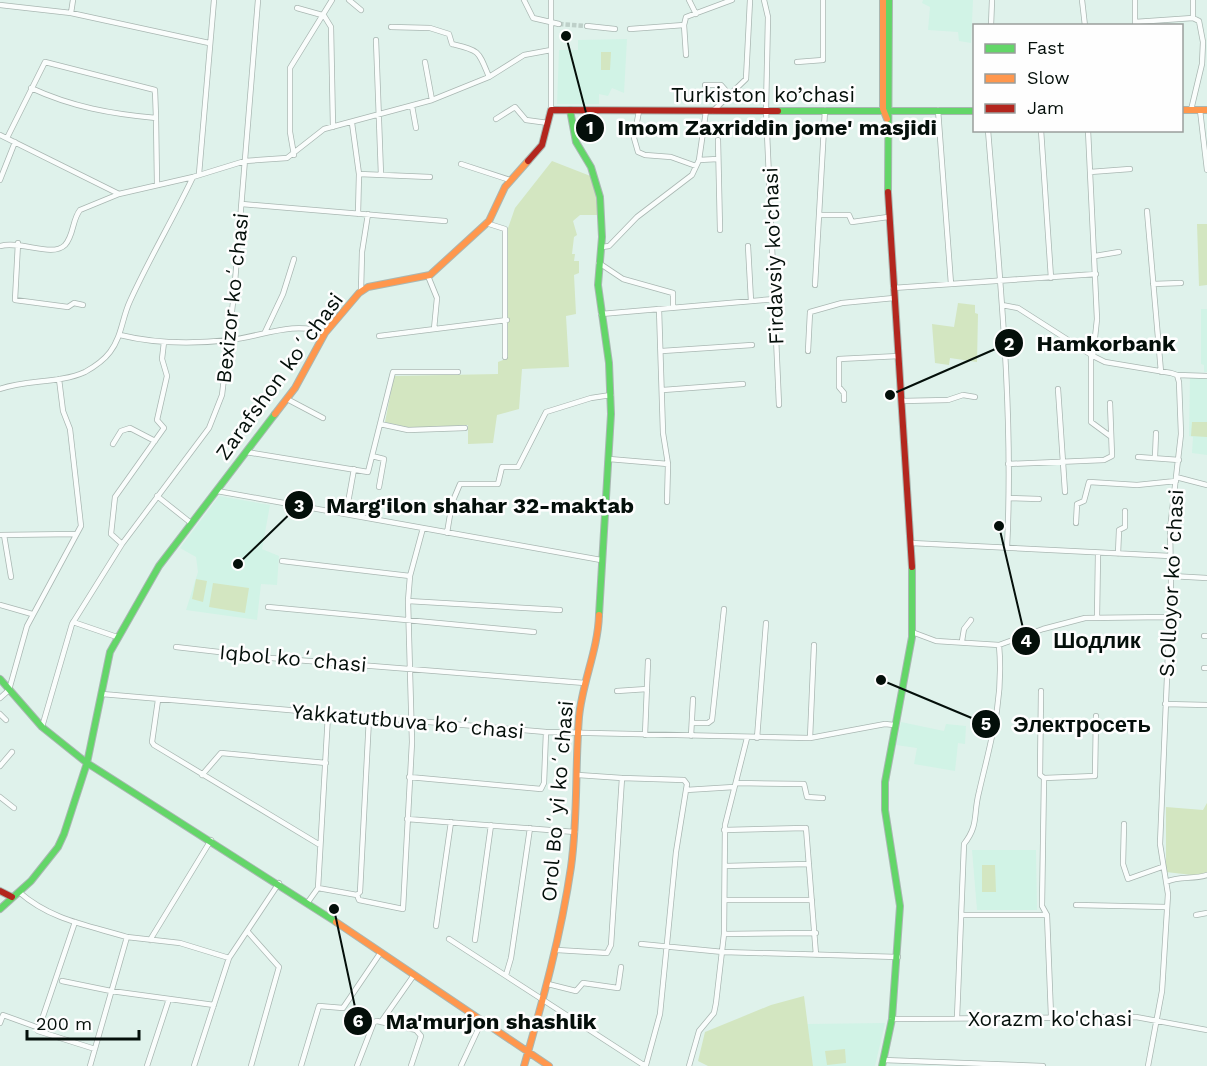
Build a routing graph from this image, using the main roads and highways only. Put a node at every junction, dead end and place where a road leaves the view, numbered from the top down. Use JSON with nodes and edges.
{"nodes":[{"id":1,"x":883,"y":0,"type":"edge"},
{"id":2,"x":889,"y":0,"type":"edge"},
{"id":3,"x":886,"y":109,"type":"junction"},
{"id":4,"x":551,"y":110,"type":"joint"},
{"id":5,"x":570,"y":110,"type":"junction"},
{"id":6,"x":1183,"y":110,"type":"edge"},
{"id":7,"x":1204,"y":110,"type":"edge"},
{"id":8,"x":973,"y":111,"type":"edge"},
{"id":9,"x":0,"y":680,"type":"edge"},
{"id":10,"x":87,"y":763,"type":"junction"},
{"id":11,"x":0,"y":891,"type":"edge"},
{"id":12,"x":12,"y":897,"type":"junction"},
{"id":13,"x":0,"y":909,"type":"edge"},
{"id":14,"x":528,"y":1051,"type":"junction"},
{"id":15,"x":883,"y":1063,"type":"edge"},
{"id":16,"x":524,"y":1066,"type":"edge"},
{"id":17,"x":549,"y":1066,"type":"edge"}],
"edges":[{"from":1,"to":3,"type":"main road"},
{"from":2,"to":3,"type":"main road"},
{"from":3,"to":5,"type":"main road","name":"Turkiston ko’chasi"},
{"from":3,"to":8,"type":"main road","name":"Turkiston ko’chasi"},
{"from":3,"to":15,"type":"main road"},
{"from":4,"to":5,"type":"main road","name":"Turkiston ko’chasi"},
{"from":4,"to":10,"type":"main road","name":"Zarafshon koʻchasi"},
{"from":5,"to":14,"type":"main road","name":"Orol Boʻyi koʻchasi"},
{"from":6,"to":7,"type":"main road"},
{"from":9,"to":10,"type":"main road"},
{"from":10,"to":12,"type":"main road","name":"Zarafshon koʻchasi"},
{"from":10,"to":14,"type":"main road"},
{"from":11,"to":12,"type":"main road"},
{"from":12,"to":13,"type":"main road","name":"Zarafshon koʻchasi"},
{"from":14,"to":16,"type":"main road","name":"Orol Boʻyi koʻchasi"},
{"from":14,"to":17,"type":"main road"}]}
